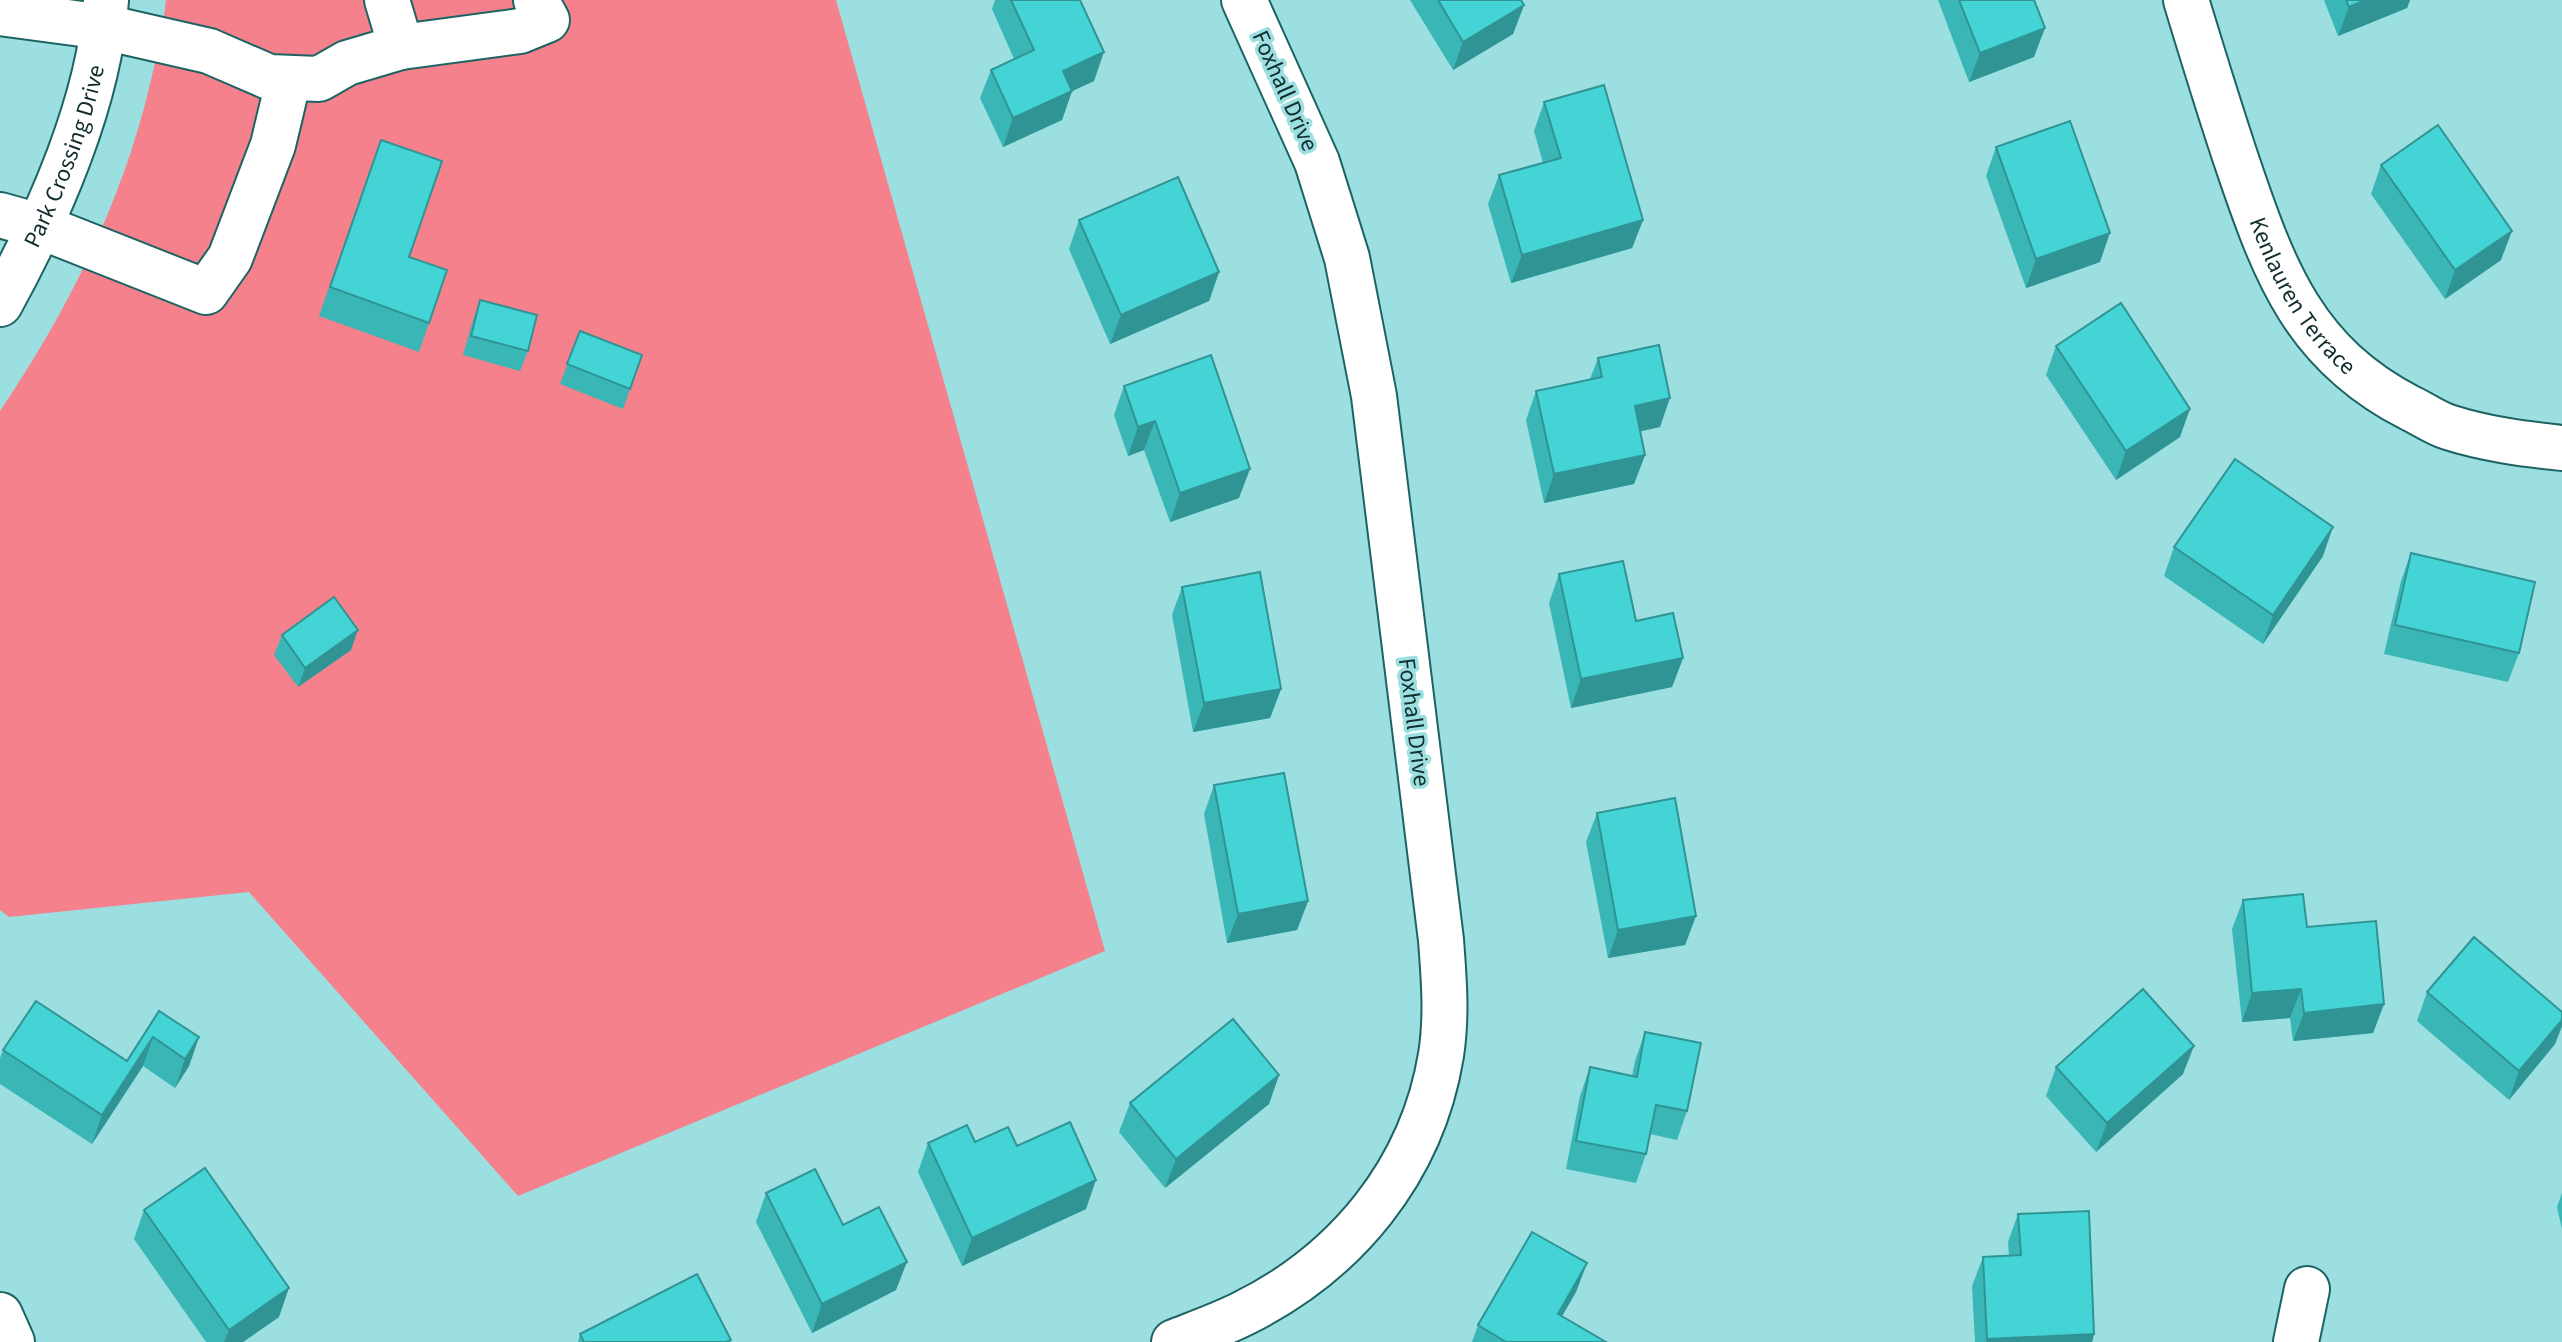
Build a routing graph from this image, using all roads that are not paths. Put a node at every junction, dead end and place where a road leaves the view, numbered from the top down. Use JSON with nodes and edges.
{"nodes":[{"id":1,"x":387,"y":0,"type":"edge"},
{"id":2,"x":1244,"y":0,"type":"edge"},
{"id":3,"x":2186,"y":0,"type":"edge"},
{"id":4,"x":552,"y":7,"type":"edge"},
{"id":5,"x":0,"y":13,"type":"edge"},
{"id":6,"x":105,"y":14,"type":"edge"},
{"id":7,"x":401,"y":47,"type":"junction"},
{"id":8,"x":289,"y":78,"type":"junction"},
{"id":9,"x":20,"y":220,"type":"edge"},
{"id":10,"x":0,"y":304,"type":"edge"},
{"id":11,"x":2562,"y":448,"type":"edge"},
{"id":12,"x":2307,"y":1289,"type":"dead end"},
{"id":13,"x":0,"y":1315,"type":"edge"},
{"id":14,"x":1249,"y":1328,"type":"edge"},
{"id":15,"x":12,"y":1342,"type":"edge"},
{"id":16,"x":1174,"y":1342,"type":"edge"},
{"id":17,"x":2296,"y":1342,"type":"edge"}],
"edges":[{"from":1,"to":7,"type":"street"},
{"from":2,"to":14,"type":"street","name":"Foxhall Drive"},
{"from":3,"to":11,"type":"street","name":"Kenlauren Terrace"},
{"from":4,"to":7,"type":"street"},
{"from":5,"to":6,"type":"street"},
{"from":6,"to":8,"type":"street"},
{"from":6,"to":9,"type":"street","name":"Park Crossing Drive"},
{"from":7,"to":8,"type":"street"},
{"from":8,"to":9,"type":"street"},
{"from":9,"to":10,"type":"street","name":"Park Crossing Drive"},
{"from":12,"to":17,"type":"street"},
{"from":13,"to":15,"type":"street"},
{"from":14,"to":16,"type":"street","name":"Foxhall Drive"}]}
